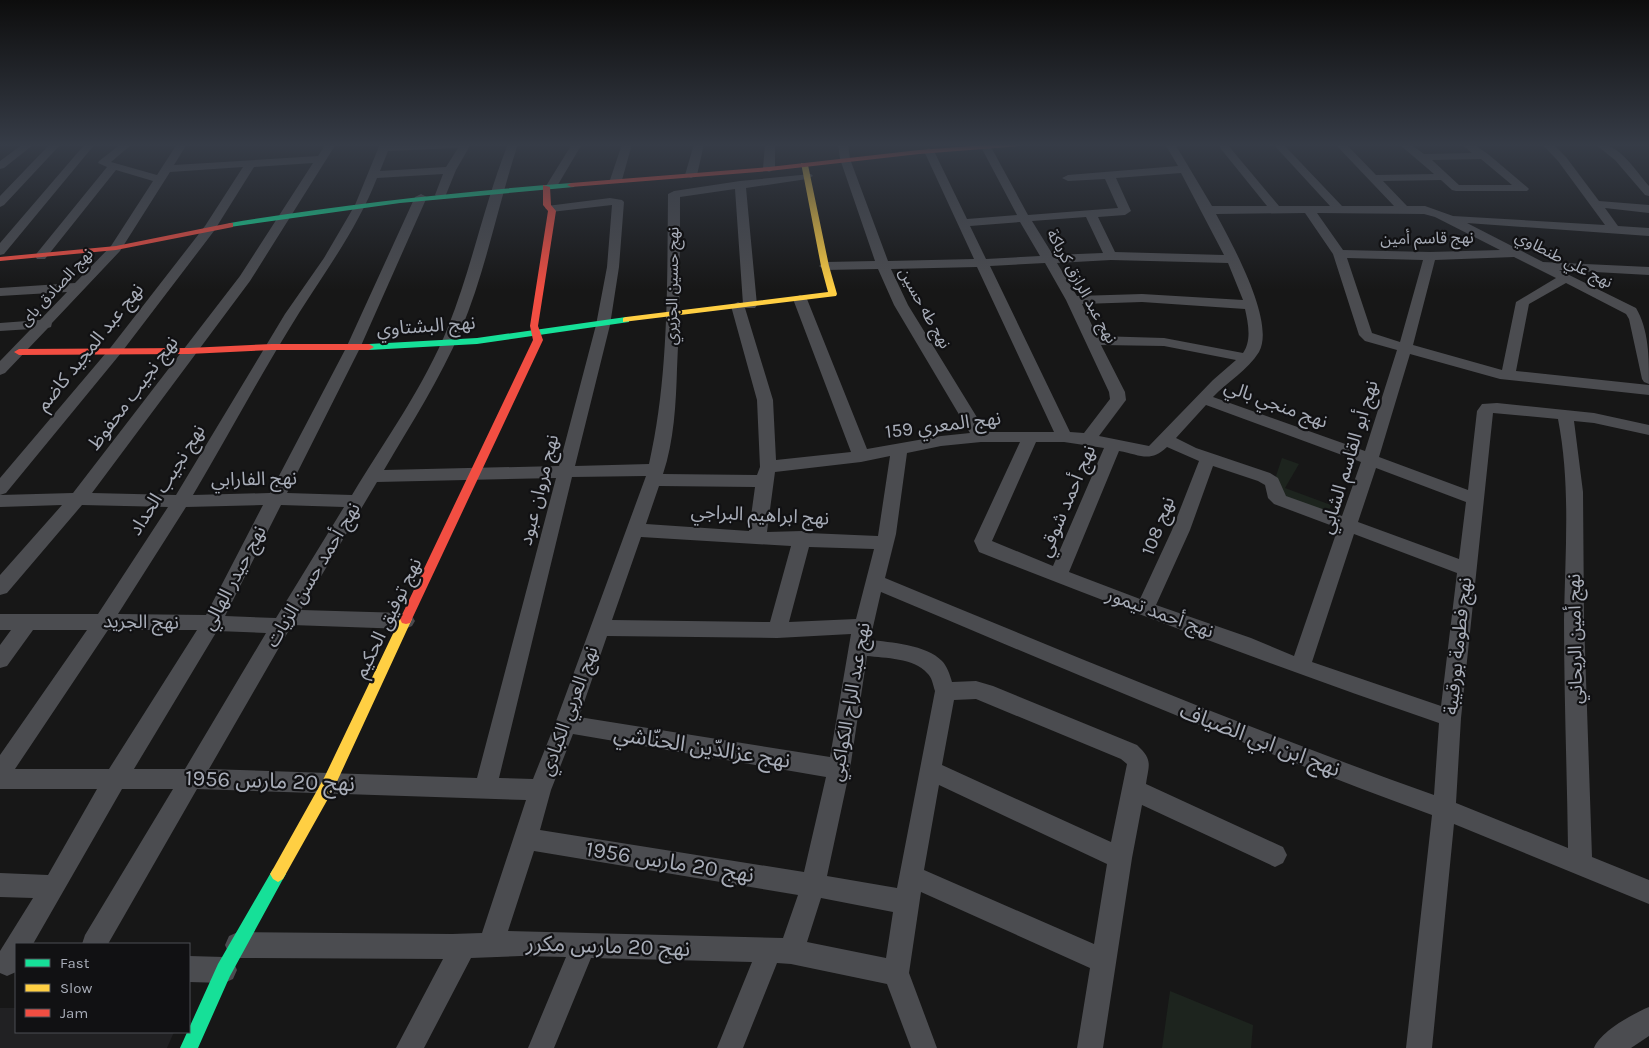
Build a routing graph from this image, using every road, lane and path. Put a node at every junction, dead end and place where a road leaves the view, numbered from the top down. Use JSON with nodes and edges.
{"nodes":[{"id":1,"x":10,"y":193,"type":"edge"},
{"id":2,"x":49,"y":193,"type":"edge"},
{"id":3,"x":92,"y":193,"type":"edge"},
{"id":4,"x":152,"y":193,"type":"edge"},
{"id":5,"x":232,"y":193,"type":"edge"},
{"id":6,"x":300,"y":193,"type":"edge"},
{"id":7,"x":367,"y":193,"type":"edge"},
{"id":8,"x":464,"y":193,"type":"edge"},
{"id":9,"x":496,"y":193,"type":"edge"},
{"id":10,"x":548,"y":193,"type":"edge"},
{"id":11,"x":681,"y":193,"type":"edge"},
{"id":12,"x":740,"y":193,"type":"edge"},
{"id":13,"x":810,"y":193,"type":"edge"},
{"id":14,"x":857,"y":193,"type":"edge"},
{"id":15,"x":949,"y":193,"type":"edge"},
{"id":16,"x":1013,"y":193,"type":"edge"},
{"id":17,"x":1117,"y":193,"type":"edge"},
{"id":18,"x":1199,"y":193,"type":"edge"},
{"id":19,"x":1262,"y":193,"type":"edge"},
{"id":20,"x":1324,"y":193,"type":"edge"},
{"id":21,"x":1389,"y":193,"type":"edge"},
{"id":22,"x":1588,"y":193,"type":"edge"},
{"id":23,"x":441,"y":195,"type":"joint"},
{"id":24,"x":421,"y":197,"type":"junction"},
{"id":25,"x":0,"y":203,"type":"edge"},
{"id":26,"x":362,"y":204,"type":"junction"},
{"id":27,"x":1597,"y":204,"type":"junction"},
{"id":28,"x":551,"y":208,"type":"junction"},
{"id":29,"x":1338,"y":208,"type":"junction"},
{"id":30,"x":1275,"y":209,"type":"junction"},
{"id":31,"x":1404,"y":209,"type":"junction"},
{"id":32,"x":1649,"y":209,"type":"edge"},
{"id":33,"x":1208,"y":210,"type":"junction"},
{"id":34,"x":1309,"y":210,"type":"junction"},
{"id":35,"x":286,"y":215,"type":"junction"},
{"id":36,"x":1091,"y":215,"type":"junction"},
{"id":37,"x":1450,"y":219,"type":"junction"},
{"id":38,"x":1025,"y":220,"type":"junction"},
{"id":39,"x":963,"y":223,"type":"junction"},
{"id":40,"x":210,"y":228,"type":"junction"},
{"id":41,"x":1615,"y":230,"type":"junction"},
{"id":42,"x":1649,"y":232,"type":"edge"},
{"id":43,"x":116,"y":248,"type":"junction"},
{"id":44,"x":0,"y":251,"type":"edge"},
{"id":45,"x":1515,"y":252,"type":"junction"},
{"id":46,"x":1339,"y":254,"type":"junction"},
{"id":47,"x":41,"y":256,"type":"junction"},
{"id":48,"x":1111,"y":256,"type":"junction"},
{"id":49,"x":1430,"y":256,"type":"junction"},
{"id":50,"x":0,"y":259,"type":"edge"},
{"id":51,"x":1050,"y":259,"type":"junction"},
{"id":52,"x":1232,"y":259,"type":"junction"},
{"id":53,"x":982,"y":263,"type":"junction"},
{"id":54,"x":883,"y":265,"type":"junction"},
{"id":55,"x":1539,"y":265,"type":"junction"},
{"id":56,"x":825,"y":266,"type":"junction"},
{"id":57,"x":1649,"y":271,"type":"edge"},
{"id":58,"x":1566,"y":278,"type":"junction"},
{"id":59,"x":81,"y":287,"type":"junction"},
{"id":60,"x":0,"y":292,"type":"edge"},
{"id":61,"x":800,"y":299,"type":"junction"},
{"id":62,"x":1073,"y":300,"type":"junction"},
{"id":63,"x":744,"y":305,"type":"junction"},
{"id":64,"x":1252,"y":305,"type":"junction"},
{"id":65,"x":1634,"y":314,"type":"junction"},
{"id":66,"x":673,"y":315,"type":"junction"},
{"id":67,"x":1649,"y":315,"type":"edge"},
{"id":68,"x":46,"y":324,"type":"junction"},
{"id":69,"x":603,"y":325,"type":"junction"},
{"id":70,"x":0,"y":326,"type":"edge"},
{"id":71,"x":535,"y":334,"type":"junction"},
{"id":72,"x":1092,"y":340,"type":"junction"},
{"id":73,"x":447,"y":344,"type":"junction"},
{"id":74,"x":272,"y":347,"type":"junction"},
{"id":75,"x":353,"y":348,"type":"junction"},
{"id":76,"x":1405,"y":348,"type":"junction"},
{"id":77,"x":116,"y":350,"type":"junction"},
{"id":78,"x":190,"y":351,"type":"junction"},
{"id":79,"x":19,"y":352,"type":"junction"},
{"id":80,"x":1246,"y":358,"type":"junction"},
{"id":81,"x":0,"y":370,"type":"edge"},
{"id":82,"x":1508,"y":375,"type":"junction"},
{"id":83,"x":1649,"y":379,"type":"edge"},
{"id":84,"x":1649,"y":390,"type":"edge"},
{"id":85,"x":1203,"y":399,"type":"junction"},
{"id":86,"x":1565,"y":416,"type":"junction"},
{"id":87,"x":1649,"y":430,"type":"edge"},
{"id":88,"x":981,"y":437,"type":"junction"},
{"id":89,"x":1030,"y":437,"type":"junction"},
{"id":90,"x":1064,"y":437,"type":"junction"},
{"id":91,"x":1088,"y":439,"type":"junction"},
{"id":92,"x":1166,"y":439,"type":"junction"},
{"id":93,"x":1114,"y":444,"type":"junction"},
{"id":94,"x":899,"y":450,"type":"junction"},
{"id":95,"x":860,"y":456,"type":"junction"},
{"id":96,"x":1208,"y":458,"type":"junction"},
{"id":97,"x":1370,"y":461,"type":"junction"},
{"id":98,"x":566,"y":473,"type":"junction"},
{"id":99,"x":766,"y":474,"type":"junction"},
{"id":100,"x":476,"y":475,"type":"junction"},
{"id":101,"x":654,"y":475,"type":"junction"},
{"id":102,"x":373,"y":476,"type":"junction"},
{"id":103,"x":0,"y":489,"type":"edge"},
{"id":104,"x":78,"y":498,"type":"junction"},
{"id":105,"x":275,"y":499,"type":"junction"},
{"id":106,"x":1475,"y":499,"type":"junction"},
{"id":107,"x":0,"y":501,"type":"edge"},
{"id":108,"x":181,"y":501,"type":"junction"},
{"id":109,"x":358,"y":501,"type":"junction"},
{"id":110,"x":1349,"y":526,"type":"junction"},
{"id":111,"x":634,"y":530,"type":"junction"},
{"id":112,"x":757,"y":538,"type":"junction"},
{"id":113,"x":802,"y":538,"type":"junction"},
{"id":114,"x":884,"y":542,"type":"junction"},
{"id":115,"x":1466,"y":569,"type":"junction"},
{"id":116,"x":1058,"y":575,"type":"junction"},
{"id":117,"x":874,"y":582,"type":"junction"},
{"id":118,"x":0,"y":588,"type":"edge"},
{"id":119,"x":1145,"y":608,"type":"junction"},
{"id":120,"x":405,"y":621,"type":"junction"},
{"id":121,"x":0,"y":622,"type":"edge"},
{"id":122,"x":28,"y":622,"type":"junction"},
{"id":123,"x":103,"y":622,"type":"junction"},
{"id":124,"x":284,"y":622,"type":"junction"},
{"id":125,"x":211,"y":624,"type":"junction"},
{"id":126,"x":863,"y":626,"type":"junction"},
{"id":127,"x":600,"y":628,"type":"junction"},
{"id":128,"x":777,"y":630,"type":"junction"},
{"id":129,"x":858,"y":647,"type":"junction"},
{"id":130,"x":0,"y":660,"type":"edge"},
{"id":131,"x":1300,"y":667,"type":"junction"},
{"id":132,"x":945,"y":691,"type":"junction"},
{"id":133,"x":1450,"y":718,"type":"junction"},
{"id":134,"x":566,"y":724,"type":"junction"},
{"id":135,"x":839,"y":769,"type":"junction"},
{"id":136,"x":930,"y":771,"type":"junction"},
{"id":137,"x":0,"y":773,"type":"edge"},
{"id":138,"x":116,"y":778,"type":"junction"},
{"id":139,"x":0,"y":779,"type":"edge"},
{"id":140,"x":191,"y":779,"type":"junction"},
{"id":141,"x":329,"y":783,"type":"junction"},
{"id":142,"x":485,"y":788,"type":"junction"},
{"id":143,"x":540,"y":790,"type":"junction"},
{"id":144,"x":1134,"y":790,"type":"junction"},
{"id":145,"x":1444,"y":810,"type":"junction"},
{"id":146,"x":526,"y":839,"type":"junction"},
{"id":147,"x":1275,"y":855,"type":"dead end"},
{"id":148,"x":1120,"y":858,"type":"junction"},
{"id":149,"x":1580,"y":863,"type":"junction"},
{"id":150,"x":911,"y":876,"type":"junction"},
{"id":151,"x":813,"y":884,"type":"junction"},
{"id":152,"x":0,"y":885,"type":"edge"},
{"id":153,"x":54,"y":887,"type":"junction"},
{"id":154,"x":1649,"y":892,"type":"edge"},
{"id":155,"x":907,"y":902,"type":"junction"},
{"id":156,"x":20,"y":943,"type":"edge"},
{"id":157,"x":95,"y":943,"type":"edge"},
{"id":158,"x":491,"y":944,"type":"junction"},
{"id":159,"x":238,"y":945,"type":"junction"},
{"id":160,"x":584,"y":945,"type":"junction"},
{"id":161,"x":464,"y":946,"type":"junction"},
{"id":162,"x":780,"y":951,"type":"junction"},
{"id":163,"x":1103,"y":962,"type":"junction"},
{"id":164,"x":190,"y":969,"type":"edge"},
{"id":165,"x":224,"y":970,"type":"junction"},
{"id":166,"x":896,"y":973,"type":"junction"},
{"id":167,"x":1649,"y":1020,"type":"edge"},
{"id":168,"x":189,"y":1048,"type":"edge"},
{"id":169,"x":409,"y":1048,"type":"edge"},
{"id":170,"x":541,"y":1048,"type":"edge"},
{"id":171,"x":730,"y":1048,"type":"edge"},
{"id":172,"x":924,"y":1048,"type":"edge"},
{"id":173,"x":1090,"y":1048,"type":"edge"},
{"id":174,"x":1418,"y":1048,"type":"edge"},
{"id":175,"x":1607,"y":1048,"type":"edge"}],
"edges":[{"from":1,"to":25,"type":"street"},
{"from":2,"to":44,"type":"street"},
{"from":3,"to":47,"type":"street"},
{"from":4,"to":43,"type":"street","name":"نهج الصادق باى"},
{"from":5,"to":40,"type":"street","name":"نهج عبد المجيد كاضم"},
{"from":6,"to":35,"type":"street","name":"نهج نجيب محفوظ"},
{"from":7,"to":26,"type":"street","name":"نهج نجيب الحداد"},
{"from":8,"to":23,"type":"street"},
{"from":9,"to":73,"type":"street","name":"نهج أحمد حسن الزيات"},
{"from":10,"to":28,"type":"street","name":"نهج توفيق الحكيم"},
{"from":11,"to":66,"type":"street","name":"نهج حسين الجزيري"},
{"from":12,"to":63,"type":"street"},
{"from":13,"to":56,"type":"street"},
{"from":14,"to":54,"type":"street","name":"نهج طه حسين"},
{"from":15,"to":39,"type":"street"},
{"from":16,"to":38,"type":"street","name":"نهج عبد الرازق كرباكة"},
{"from":17,"to":36,"type":"street"},
{"from":18,"to":33,"type":"street"},
{"from":19,"to":30,"type":"street"},
{"from":20,"to":29,"type":"street"},
{"from":21,"to":31,"type":"street"},
{"from":22,"to":27,"type":"street"},
{"from":23,"to":24,"type":"street"},
{"from":24,"to":26,"type":"street"},
{"from":24,"to":75,"type":"street","name":"نهج حيدر الهالي"},
{"from":26,"to":35,"type":"street"},
{"from":26,"to":74,"type":"street","name":"نهج نجيب الحداد"},
{"from":27,"to":32,"type":"street"},
{"from":27,"to":41,"type":"street"},
{"from":28,"to":69,"type":"street","name":"نهج مروان عبود"},
{"from":28,"to":71,"type":"street","name":"نهج توفيق الحكيم"},
{"from":29,"to":31,"type":"street","name":"نهج علي طنطاوي"},
{"from":29,"to":34,"type":"street","name":"نهج علي طنطاوي"},
{"from":30,"to":33,"type":"street","name":"نهج علي طنطاوي"},
{"from":30,"to":34,"type":"street","name":"نهج علي طنطاوي"},
{"from":31,"to":37,"type":"street","name":"نهج علي طنطاوي"},
{"from":33,"to":52,"type":"street"},
{"from":34,"to":46,"type":"street"},
{"from":35,"to":40,"type":"street"},
{"from":35,"to":78,"type":"street","name":"نهج نجيب محفوظ"},
{"from":36,"to":38,"type":"street"},
{"from":36,"to":48,"type":"street"},
{"from":37,"to":41,"type":"street"},
{"from":37,"to":45,"type":"street","name":"نهج علي طنطاوي"},
{"from":38,"to":39,"type":"street"},
{"from":38,"to":51,"type":"street","name":"نهج عبد الرازق كرباكة"},
{"from":39,"to":53,"type":"street"},
{"from":40,"to":43,"type":"street"},
{"from":40,"to":77,"type":"street","name":"نهج عبد المجيد كاضم"},
{"from":41,"to":42,"type":"street"},
{"from":43,"to":47,"type":"street"},
{"from":43,"to":59,"type":"street","name":"نهج الصادق باى"},
{"from":45,"to":49,"type":"street","name":"نهج قاسم أمين"},
{"from":45,"to":55,"type":"street","name":"نهج علي طنطاوي"},
{"from":46,"to":49,"type":"street","name":"نهج قاسم أمين"},
{"from":46,"to":76,"type":"street"},
{"from":47,"to":50,"type":"street"},
{"from":48,"to":51,"type":"street"},
{"from":48,"to":52,"type":"street"},
{"from":49,"to":76,"type":"street","name":"نهج أبو القاسم الشابي"},
{"from":51,"to":53,"type":"street"},
{"from":51,"to":62,"type":"street","name":"نهج عبد الرازق كرباكة"},
{"from":52,"to":64,"type":"street"},
{"from":53,"to":54,"type":"street"},
{"from":53,"to":90,"type":"street"},
{"from":54,"to":56,"type":"street"},
{"from":54,"to":88,"type":"street","name":"نهج طه حسين"},
{"from":55,"to":57,"type":"street"},
{"from":55,"to":58,"type":"street","name":"نهج علي طنطاوي"},
{"from":56,"to":61,"type":"street","name":"نهج البشتاوي"},
{"from":58,"to":65,"type":"street","name":"نهج علي طنطاوي"},
{"from":58,"to":82,"type":"street"},
{"from":59,"to":60,"type":"street"},
{"from":59,"to":68,"type":"street","name":"نهج الصادق باى"},
{"from":61,"to":63,"type":"street","name":"نهج البشتاوي"},
{"from":61,"to":95,"type":"street"},
{"from":62,"to":64,"type":"street"},
{"from":62,"to":72,"type":"street","name":"نهج عبد الرازق كرباكة"},
{"from":63,"to":66,"type":"street","name":"نهج البشتاوي"},
{"from":63,"to":99,"type":"street"},
{"from":64,"to":80,"type":"street"},
{"from":65,"to":67,"type":"street"},
{"from":65,"to":83,"type":"street"},
{"from":66,"to":69,"type":"street","name":"نهج البشتاوي"},
{"from":66,"to":101,"type":"street","name":"نهج حسين الجزيري"},
{"from":68,"to":70,"type":"street"},
{"from":68,"to":79,"type":"street","name":"نهج الصادق باى"},
{"from":69,"to":71,"type":"street","name":"نهج البشتاوي"},
{"from":69,"to":98,"type":"street","name":"نهج مروان عبود"},
{"from":71,"to":73,"type":"street","name":"نهج البشتاوي"},
{"from":71,"to":100,"type":"street","name":"نهج توفيق الحكيم"},
{"from":72,"to":80,"type":"street"},
{"from":72,"to":91,"type":"street","name":"نهج عبد الرازق كرباكة"},
{"from":73,"to":75,"type":"street","name":"نهج البشتاوي"},
{"from":73,"to":102,"type":"street","name":"نهج أحمد حسن الزيات"},
{"from":74,"to":75,"type":"street","name":"نهج البشتاوي"},
{"from":74,"to":78,"type":"street","name":"نهج البشتاوي"},
{"from":74,"to":108,"type":"street","name":"نهج نجيب الحداد"},
{"from":75,"to":105,"type":"street","name":"نهج حيدر الهالي"},
{"from":76,"to":82,"type":"street"},
{"from":76,"to":97,"type":"street","name":"نهج أبو القاسم الشابي"},
{"from":77,"to":78,"type":"street","name":"نهج البشتاوي"},
{"from":77,"to":79,"type":"street","name":"نهج البشتاوي"},
{"from":77,"to":103,"type":"street","name":"نهج عبد المجيد كاضم"},
{"from":78,"to":104,"type":"street","name":"نهج نجيب محفوظ"},
{"from":79,"to":81,"type":"street","name":"نهج الصادق باى"},
{"from":80,"to":85,"type":"street"},
{"from":82,"to":84,"type":"street"},
{"from":85,"to":92,"type":"street"},
{"from":85,"to":97,"type":"street","name":"نهج منجي بالي"},
{"from":86,"to":87,"type":"street","name":"نهج فطومة بورقيبة"},
{"from":86,"to":106,"type":"street","name":"نهج فطومة بورقيبة"},
{"from":86,"to":149,"type":"street","name":"نهج أمين الريحاني"},
{"from":88,"to":89,"type":"street","name":"نهج المعري 159"},
{"from":88,"to":94,"type":"street","name":"نهج المعري 159"},
{"from":89,"to":90,"type":"street","name":"نهج المعري 159"},
{"from":89,"to":116,"type":"street","name":"نهج أحمد تيمور"},
{"from":90,"to":91,"type":"street","name":"نهج المعري 159"},
{"from":91,"to":93,"type":"street","name":"نهج المعري 159"},
{"from":92,"to":93,"type":"street","name":"نهج المعري 159"},
{"from":92,"to":96,"type":"street"},
{"from":93,"to":116,"type":"street","name":"نهج أحمد شوقي"},
{"from":94,"to":95,"type":"street","name":"نهج المعري 159"},
{"from":94,"to":114,"type":"street","name":"نهج عبد الراح الكواكبي"},
{"from":95,"to":99,"type":"street","name":"نهج المعري 159"},
{"from":96,"to":110,"type":"street"},
{"from":96,"to":119,"type":"street","name":"نهج 108"},
{"from":97,"to":106,"type":"street","name":"نهج منجي بالي"},
{"from":97,"to":110,"type":"street","name":"نهج أبو القاسم الشابي"},
{"from":98,"to":100,"type":"street","name":"نهج المعري 159"},
{"from":98,"to":101,"type":"street","name":"نهج المعري 159"},
{"from":98,"to":142,"type":"street","name":"نهج مروان عبود"},
{"from":99,"to":101,"type":"street","name":"نهج المعري 159"},
{"from":99,"to":112,"type":"street"},
{"from":100,"to":102,"type":"street","name":"نهج المعري 159"},
{"from":100,"to":120,"type":"street","name":"نهج توفيق الحكيم"},
{"from":101,"to":111,"type":"street","name":"نهج العربي الكبادي"},
{"from":102,"to":109,"type":"street","name":"نهج أحمد حسن الزيات"},
{"from":104,"to":107,"type":"street","name":"نهج الفارابي"},
{"from":104,"to":108,"type":"street","name":"نهج الفارابي"},
{"from":104,"to":118,"type":"street","name":"نهج نجيب محفوظ"},
{"from":105,"to":108,"type":"street","name":"نهج الفارابي"},
{"from":105,"to":109,"type":"street","name":"نهج الفارابي"},
{"from":105,"to":125,"type":"street","name":"نهج حيدر الهالي"},
{"from":106,"to":115,"type":"street","name":"نهج فطومة بورقيبة"},
{"from":108,"to":123,"type":"street","name":"نهج نجيب الحداد"},
{"from":109,"to":124,"type":"street","name":"نهج أحمد حسن الزيات"},
{"from":110,"to":115,"type":"street"},
{"from":110,"to":131,"type":"street","name":"نهج أبو القاسم الشابي"},
{"from":111,"to":112,"type":"street","name":"نهج ابراهيم البراجي"},
{"from":111,"to":127,"type":"street","name":"نهج العربي الكبادي"},
{"from":112,"to":113,"type":"street","name":"نهج ابراهيم البراجي"},
{"from":113,"to":114,"type":"street","name":"نهج ابراهيم البراجي"},
{"from":113,"to":128,"type":"street"},
{"from":114,"to":117,"type":"street","name":"نهج عبد الراح الكواكبي"},
{"from":115,"to":133,"type":"street","name":"نهج فطومة بورقيبة"},
{"from":116,"to":119,"type":"street","name":"نهج أحمد تيمور"},
{"from":117,"to":126,"type":"street","name":"نهج عبد الراح الكواكبي"},
{"from":117,"to":145,"type":"street","name":"نهج ابن ابي الضياف"},
{"from":119,"to":131,"type":"street","name":"نهج أحمد تيمور"},
{"from":120,"to":124,"type":"street","name":"نهج الجريد"},
{"from":120,"to":141,"type":"street","name":"نهج توفيق الحكيم"},
{"from":121,"to":122,"type":"street","name":"نهج الجريد"},
{"from":122,"to":123,"type":"street","name":"نهج الجريد"},
{"from":122,"to":130,"type":"street"},
{"from":123,"to":125,"type":"street","name":"نهج الجريد"},
{"from":123,"to":137,"type":"street","name":"نهج نجيب الحداد"},
{"from":124,"to":125,"type":"street","name":"نهج الجريد"},
{"from":124,"to":140,"type":"street","name":"نهج أحمد حسن الزيات"},
{"from":125,"to":138,"type":"street","name":"نهج حيدر الهالي"},
{"from":126,"to":128,"type":"street"},
{"from":126,"to":129,"type":"street","name":"نهج عبد الراح الكواكبي"},
{"from":127,"to":128,"type":"street"},
{"from":127,"to":134,"type":"street","name":"نهج العربي الكبادي"},
{"from":129,"to":132,"type":"street"},
{"from":129,"to":135,"type":"street","name":"نهج عبد الراح الكواكبي"},
{"from":131,"to":133,"type":"street","name":"نهج أحمد تيمور"},
{"from":132,"to":136,"type":"street"},
{"from":132,"to":144,"type":"street"},
{"from":133,"to":145,"type":"street","name":"نهج فطومة بورقيبة"},
{"from":134,"to":135,"type":"street","name":"نهج عزالدّين الحنّاشي"},
{"from":134,"to":143,"type":"street","name":"نهج العربي الكبادي"},
{"from":135,"to":151,"type":"street","name":"نهج عبد الراح الكواكبي"},
{"from":136,"to":148,"type":"street"},
{"from":136,"to":150,"type":"street"},
{"from":138,"to":139,"type":"street","name":"نهج 20 مارس 1956"},
{"from":138,"to":140,"type":"street","name":"نهج 20 مارس 1956"},
{"from":138,"to":153,"type":"street","name":"نهج حيدر الهالي"},
{"from":140,"to":141,"type":"street","name":"نهج 20 مارس 1956"},
{"from":140,"to":157,"type":"street","name":"نهج أحمد حسن الزيات"},
{"from":141,"to":142,"type":"street","name":"نهج 20 مارس 1956"},
{"from":141,"to":159,"type":"street","name":"نهج توفيق الحكيم"},
{"from":142,"to":143,"type":"street","name":"نهج 20 مارس 1956"},
{"from":143,"to":146,"type":"street","name":"نهج العربي الكبادي"},
{"from":144,"to":147,"type":"street"},
{"from":144,"to":148,"type":"street"},
{"from":145,"to":149,"type":"street","name":"نهج ابن ابي الضياف"},
{"from":145,"to":174,"type":"street","name":"نهج فطومة بورقيبة"},
{"from":146,"to":151,"type":"street","name":"نهج 20 مارس 1956"},
{"from":146,"to":158,"type":"street","name":"نهج العربي الكبادي"},
{"from":148,"to":163,"type":"street"},
{"from":149,"to":154,"type":"street","name":"نهج ابن ابي الضياف"},
{"from":150,"to":155,"type":"street"},
{"from":150,"to":163,"type":"street"},
{"from":151,"to":155,"type":"street","name":"نهج 20 مارس 1956"},
{"from":151,"to":162,"type":"street","name":"نهج عبد الراح الكواكبي"},
{"from":152,"to":153,"type":"street"},
{"from":153,"to":156,"type":"street","name":"نهج حيدر الهالي"},
{"from":155,"to":166,"type":"street"},
{"from":158,"to":160,"type":"street","name":"نهج 20 مارس مكرر"},
{"from":158,"to":161,"type":"street","name":"نهج 20 مارس مكرر"},
{"from":159,"to":161,"type":"street","name":"نهج 20 مارس مكرر"},
{"from":159,"to":165,"type":"street","name":"نهج توفيق الحكيم"},
{"from":160,"to":162,"type":"street","name":"نهج 20 مارس مكرر"},
{"from":160,"to":170,"type":"street"},
{"from":161,"to":169,"type":"street"},
{"from":162,"to":166,"type":"street","name":"نهج 20 مارس مكرر"},
{"from":162,"to":171,"type":"street","name":"نهج عبد الراح الكواكبي"},
{"from":163,"to":173,"type":"street"},
{"from":164,"to":165,"type":"street"},
{"from":165,"to":168,"type":"street","name":"نهج توفيق الحكيم"},
{"from":166,"to":172,"type":"street"},
{"from":167,"to":175,"type":"street"}]}
